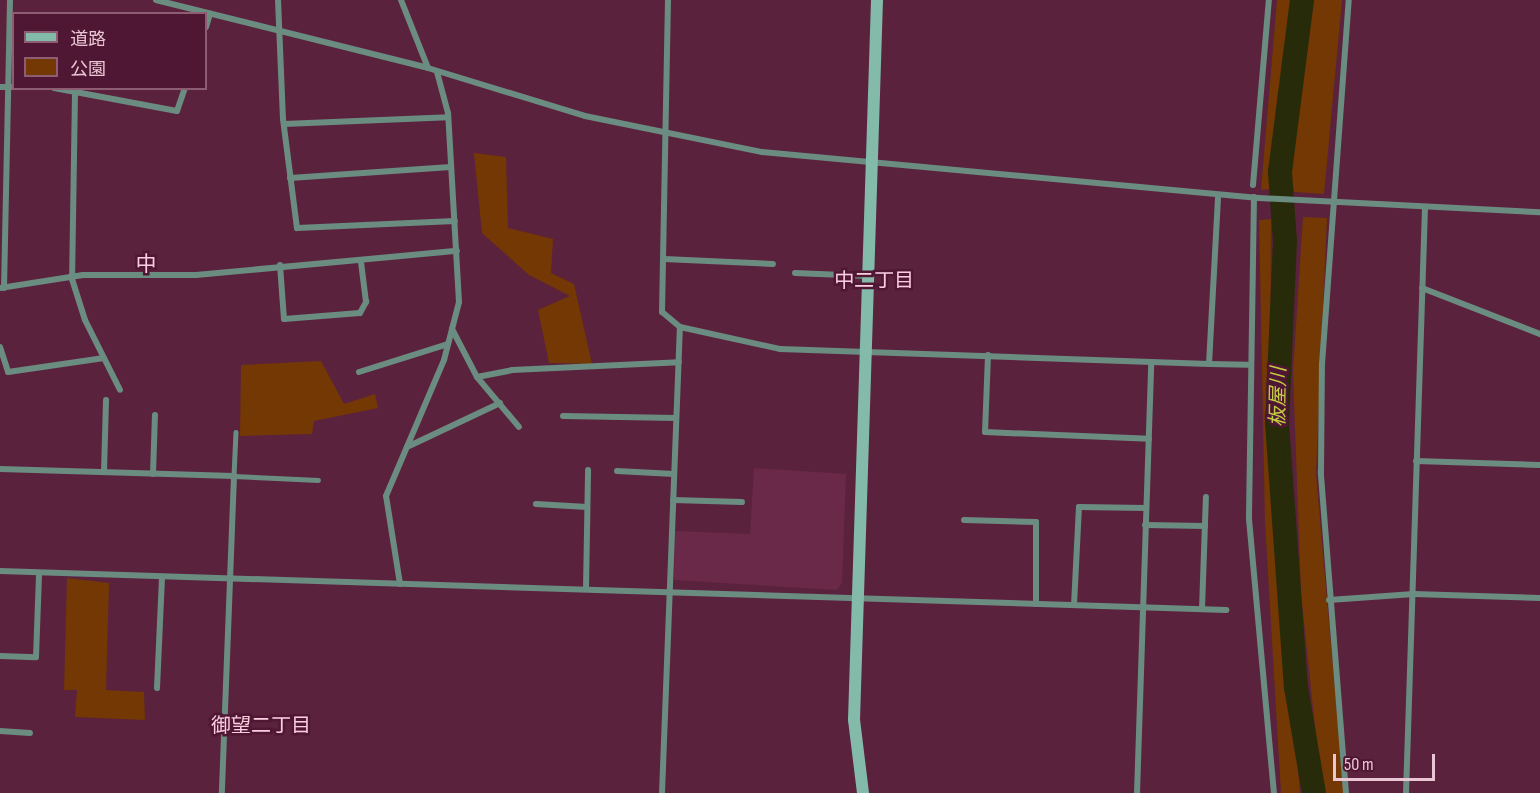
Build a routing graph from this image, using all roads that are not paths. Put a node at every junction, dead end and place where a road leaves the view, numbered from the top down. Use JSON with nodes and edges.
{"nodes":[{"id":1,"x":10,"y":0,"type":"edge"},
{"id":2,"x":156,"y":0,"type":"edge"},
{"id":3,"x":278,"y":0,"type":"edge"},
{"id":4,"x":401,"y":0,"type":"edge"},
{"id":5,"x":668,"y":0,"type":"edge"},
{"id":6,"x":877,"y":0,"type":"edge"},
{"id":7,"x":1269,"y":0,"type":"edge"},
{"id":8,"x":1349,"y":0,"type":"edge"},
{"id":9,"x":199,"y":12,"type":"edge"},
{"id":10,"x":207,"y":14,"type":"edge"},
{"id":11,"x":210,"y":15,"type":"junction"},
{"id":12,"x":207,"y":24,"type":"edge"},
{"id":13,"x":278,"y":33,"type":"junction"},
{"id":14,"x":428,"y":68,"type":"junction"},
{"id":15,"x":437,"y":72,"type":"junction"},
{"id":16,"x":0,"y":87,"type":"edge"},
{"id":17,"x":11,"y":87,"type":"edge"},
{"id":18,"x":62,"y":90,"type":"edge"},
{"id":19,"x":184,"y":90,"type":"edge"},
{"id":20,"x":75,"y":93,"type":"junction"},
{"id":21,"x":448,"y":117,"type":"junction"},
{"id":22,"x":284,"y":124,"type":"junction"},
{"id":23,"x":666,"y":133,"type":"junction"},
{"id":24,"x":871,"y":164,"type":"junction"},
{"id":25,"x":451,"y":167,"type":"junction"},
{"id":26,"x":291,"y":178,"type":"junction"},
{"id":27,"x":1253,"y":185,"type":"dead end"},
{"id":28,"x":1218,"y":198,"type":"dead end"},
{"id":29,"x":1257,"y":198,"type":"junction"},
{"id":30,"x":1332,"y":202,"type":"junction"},
{"id":31,"x":1425,"y":207,"type":"junction"},
{"id":32,"x":1540,"y":212,"type":"edge"},
{"id":33,"x":455,"y":221,"type":"junction"},
{"id":34,"x":456,"y":250,"type":"junction"},
{"id":35,"x":664,"y":259,"type":"junction"},
{"id":36,"x":361,"y":262,"type":"junction"},
{"id":37,"x":773,"y":264,"type":"dead end"},
{"id":38,"x":280,"y":265,"type":"junction"},
{"id":39,"x":795,"y":273,"type":"dead end"},
{"id":40,"x":867,"y":276,"type":"junction"},
{"id":41,"x":72,"y":279,"type":"junction"},
{"id":42,"x":2,"y":288,"type":"edge"},
{"id":43,"x":1422,"y":288,"type":"junction"},
{"id":44,"x":680,"y":327,"type":"junction"},
{"id":45,"x":452,"y":329,"type":"junction"},
{"id":46,"x":1540,"y":334,"type":"edge"},
{"id":47,"x":448,"y":344,"type":"junction"},
{"id":48,"x":0,"y":347,"type":"edge"},
{"id":49,"x":864,"y":351,"type":"junction"},
{"id":50,"x":988,"y":355,"type":"junction"},
{"id":51,"x":104,"y":358,"type":"junction"},
{"id":52,"x":679,"y":362,"type":"junction"},
{"id":53,"x":1151,"y":362,"type":"junction"},
{"id":54,"x":1209,"y":364,"type":"junction"},
{"id":55,"x":1248,"y":364,"type":"junction"},
{"id":56,"x":359,"y":372,"type":"dead end"},
{"id":57,"x":477,"y":377,"type":"junction"},
{"id":58,"x":120,"y":390,"type":"dead end"},
{"id":59,"x":106,"y":400,"type":"dead end"},
{"id":60,"x":500,"y":403,"type":"junction"},
{"id":61,"x":155,"y":415,"type":"dead end"},
{"id":62,"x":563,"y":416,"type":"dead end"},
{"id":63,"x":676,"y":418,"type":"junction"},
{"id":64,"x":519,"y":427,"type":"dead end"},
{"id":65,"x":236,"y":432,"type":"dead end"},
{"id":66,"x":1149,"y":439,"type":"junction"},
{"id":67,"x":407,"y":447,"type":"junction"},
{"id":68,"x":1416,"y":461,"type":"junction"},
{"id":69,"x":1540,"y":465,"type":"edge"},
{"id":70,"x":0,"y":469,"type":"edge"},
{"id":71,"x":588,"y":470,"type":"dead end"},
{"id":72,"x":617,"y":471,"type":"dead end"},
{"id":73,"x":104,"y":472,"type":"junction"},
{"id":74,"x":153,"y":474,"type":"junction"},
{"id":75,"x":674,"y":474,"type":"junction"},
{"id":76,"x":234,"y":476,"type":"junction"},
{"id":77,"x":318,"y":480,"type":"dead end"},
{"id":78,"x":1206,"y":496,"type":"dead end"},
{"id":79,"x":673,"y":500,"type":"junction"},
{"id":80,"x":742,"y":502,"type":"dead end"},
{"id":81,"x":536,"y":504,"type":"dead end"},
{"id":82,"x":587,"y":507,"type":"junction"},
{"id":83,"x":1146,"y":508,"type":"junction"},
{"id":84,"x":964,"y":519,"type":"dead end"},
{"id":85,"x":1145,"y":525,"type":"junction"},
{"id":86,"x":1205,"y":526,"type":"junction"},
{"id":87,"x":0,"y":571,"type":"edge"},
{"id":88,"x":39,"y":574,"type":"junction"},
{"id":89,"x":162,"y":578,"type":"junction"},
{"id":90,"x":230,"y":580,"type":"junction"},
{"id":91,"x":400,"y":584,"type":"junction"},
{"id":92,"x":586,"y":589,"type":"junction"},
{"id":93,"x":670,"y":591,"type":"junction"},
{"id":94,"x":1414,"y":594,"type":"junction"},
{"id":95,"x":1540,"y":598,"type":"edge"},
{"id":96,"x":858,"y":599,"type":"junction"},
{"id":97,"x":1329,"y":600,"type":"junction"},
{"id":98,"x":1036,"y":604,"type":"junction"},
{"id":99,"x":1074,"y":605,"type":"junction"},
{"id":100,"x":1141,"y":607,"type":"junction"},
{"id":101,"x":1202,"y":609,"type":"junction"},
{"id":102,"x":1226,"y":610,"type":"dead end"},
{"id":103,"x":0,"y":656,"type":"edge"},
{"id":104,"x":158,"y":688,"type":"dead end"},
{"id":105,"x":0,"y":731,"type":"edge"},
{"id":106,"x":30,"y":733,"type":"dead end"},
{"id":107,"x":222,"y":793,"type":"edge"},
{"id":108,"x":662,"y":793,"type":"edge"},
{"id":109,"x":863,"y":793,"type":"edge"},
{"id":110,"x":1137,"y":793,"type":"edge"},
{"id":111,"x":1274,"y":793,"type":"edge"},
{"id":112,"x":1347,"y":793,"type":"edge"},
{"id":113,"x":1406,"y":793,"type":"edge"}],
"edges":[{"from":1,"to":17,"type":"street"},
{"from":2,"to":9,"type":"street"},
{"from":3,"to":13,"type":"street"},
{"from":4,"to":14,"type":"street"},
{"from":5,"to":23,"type":"street"},
{"from":6,"to":24,"type":"street"},
{"from":7,"to":27,"type":"street"},
{"from":8,"to":30,"type":"street"},
{"from":10,"to":11,"type":"street"},
{"from":11,"to":12,"type":"street"},
{"from":11,"to":13,"type":"street"},
{"from":13,"to":14,"type":"street"},
{"from":13,"to":22,"type":"street"},
{"from":14,"to":15,"type":"street"},
{"from":15,"to":21,"type":"street"},
{"from":15,"to":23,"type":"street"},
{"from":16,"to":17,"type":"street"},
{"from":17,"to":42,"type":"street"},
{"from":18,"to":20,"type":"street"},
{"from":19,"to":20,"type":"street"},
{"from":20,"to":41,"type":"street"},
{"from":21,"to":22,"type":"street"},
{"from":21,"to":25,"type":"street"},
{"from":22,"to":26,"type":"street"},
{"from":23,"to":24,"type":"street"},
{"from":23,"to":35,"type":"street"},
{"from":24,"to":29,"type":"street"},
{"from":24,"to":40,"type":"street"},
{"from":25,"to":26,"type":"street"},
{"from":25,"to":33,"type":"street"},
{"from":26,"to":33,"type":"street"},
{"from":28,"to":54,"type":"street"},
{"from":29,"to":30,"type":"street"},
{"from":29,"to":55,"type":"street"},
{"from":30,"to":31,"type":"street"},
{"from":30,"to":97,"type":"street"},
{"from":31,"to":32,"type":"street"},
{"from":31,"to":43,"type":"street"},
{"from":33,"to":34,"type":"street"},
{"from":34,"to":36,"type":"street"},
{"from":34,"to":45,"type":"street"},
{"from":35,"to":37,"type":"street"},
{"from":35,"to":44,"type":"street"},
{"from":36,"to":38,"type":"street"},
{"from":36,"to":38,"type":"street"},
{"from":38,"to":41,"type":"street"},
{"from":39,"to":40,"type":"street"},
{"from":40,"to":49,"type":"street"},
{"from":41,"to":42,"type":"street"},
{"from":41,"to":51,"type":"street"},
{"from":43,"to":46,"type":"street"},
{"from":43,"to":68,"type":"street"},
{"from":44,"to":49,"type":"street"},
{"from":44,"to":52,"type":"street"},
{"from":45,"to":47,"type":"street"},
{"from":45,"to":57,"type":"street"},
{"from":47,"to":56,"type":"street"},
{"from":47,"to":67,"type":"street"},
{"from":48,"to":51,"type":"street"},
{"from":49,"to":50,"type":"street"},
{"from":49,"to":96,"type":"street"},
{"from":50,"to":53,"type":"street"},
{"from":50,"to":66,"type":"street"},
{"from":51,"to":58,"type":"street"},
{"from":52,"to":57,"type":"street"},
{"from":52,"to":63,"type":"street"},
{"from":53,"to":54,"type":"street"},
{"from":53,"to":66,"type":"street"},
{"from":54,"to":55,"type":"street"},
{"from":55,"to":111,"type":"street"},
{"from":57,"to":60,"type":"street"},
{"from":59,"to":73,"type":"street"},
{"from":60,"to":64,"type":"street"},
{"from":60,"to":67,"type":"street"},
{"from":61,"to":74,"type":"street"},
{"from":62,"to":63,"type":"street"},
{"from":63,"to":75,"type":"street"},
{"from":65,"to":76,"type":"lane"},
{"from":66,"to":83,"type":"street"},
{"from":67,"to":91,"type":"street"},
{"from":68,"to":69,"type":"street"},
{"from":68,"to":94,"type":"street"},
{"from":70,"to":73,"type":"street"},
{"from":71,"to":82,"type":"street"},
{"from":72,"to":75,"type":"street"},
{"from":73,"to":74,"type":"street"},
{"from":74,"to":76,"type":"street"},
{"from":75,"to":79,"type":"street"},
{"from":76,"to":77,"type":"lane"},
{"from":76,"to":90,"type":"street"},
{"from":78,"to":86,"type":"street"},
{"from":79,"to":80,"type":"street"},
{"from":79,"to":93,"type":"street"},
{"from":81,"to":82,"type":"street"},
{"from":82,"to":92,"type":"street"},
{"from":83,"to":85,"type":"street"},
{"from":83,"to":99,"type":"street"},
{"from":84,"to":98,"type":"street"},
{"from":85,"to":86,"type":"street"},
{"from":85,"to":100,"type":"street"},
{"from":86,"to":101,"type":"street"},
{"from":87,"to":88,"type":"street"},
{"from":88,"to":89,"type":"street"},
{"from":88,"to":103,"type":"street"},
{"from":89,"to":90,"type":"street"},
{"from":89,"to":104,"type":"street"},
{"from":90,"to":91,"type":"street"},
{"from":90,"to":107,"type":"street"},
{"from":91,"to":92,"type":"street"},
{"from":92,"to":93,"type":"street"},
{"from":93,"to":96,"type":"street"},
{"from":93,"to":108,"type":"street"},
{"from":94,"to":95,"type":"street"},
{"from":94,"to":97,"type":"street"},
{"from":94,"to":113,"type":"street"},
{"from":96,"to":98,"type":"street"},
{"from":96,"to":109,"type":"street"},
{"from":97,"to":112,"type":"street"},
{"from":98,"to":99,"type":"street"},
{"from":99,"to":100,"type":"street"},
{"from":100,"to":101,"type":"street"},
{"from":100,"to":110,"type":"street"},
{"from":101,"to":102,"type":"street"},
{"from":105,"to":106,"type":"street"}]}
